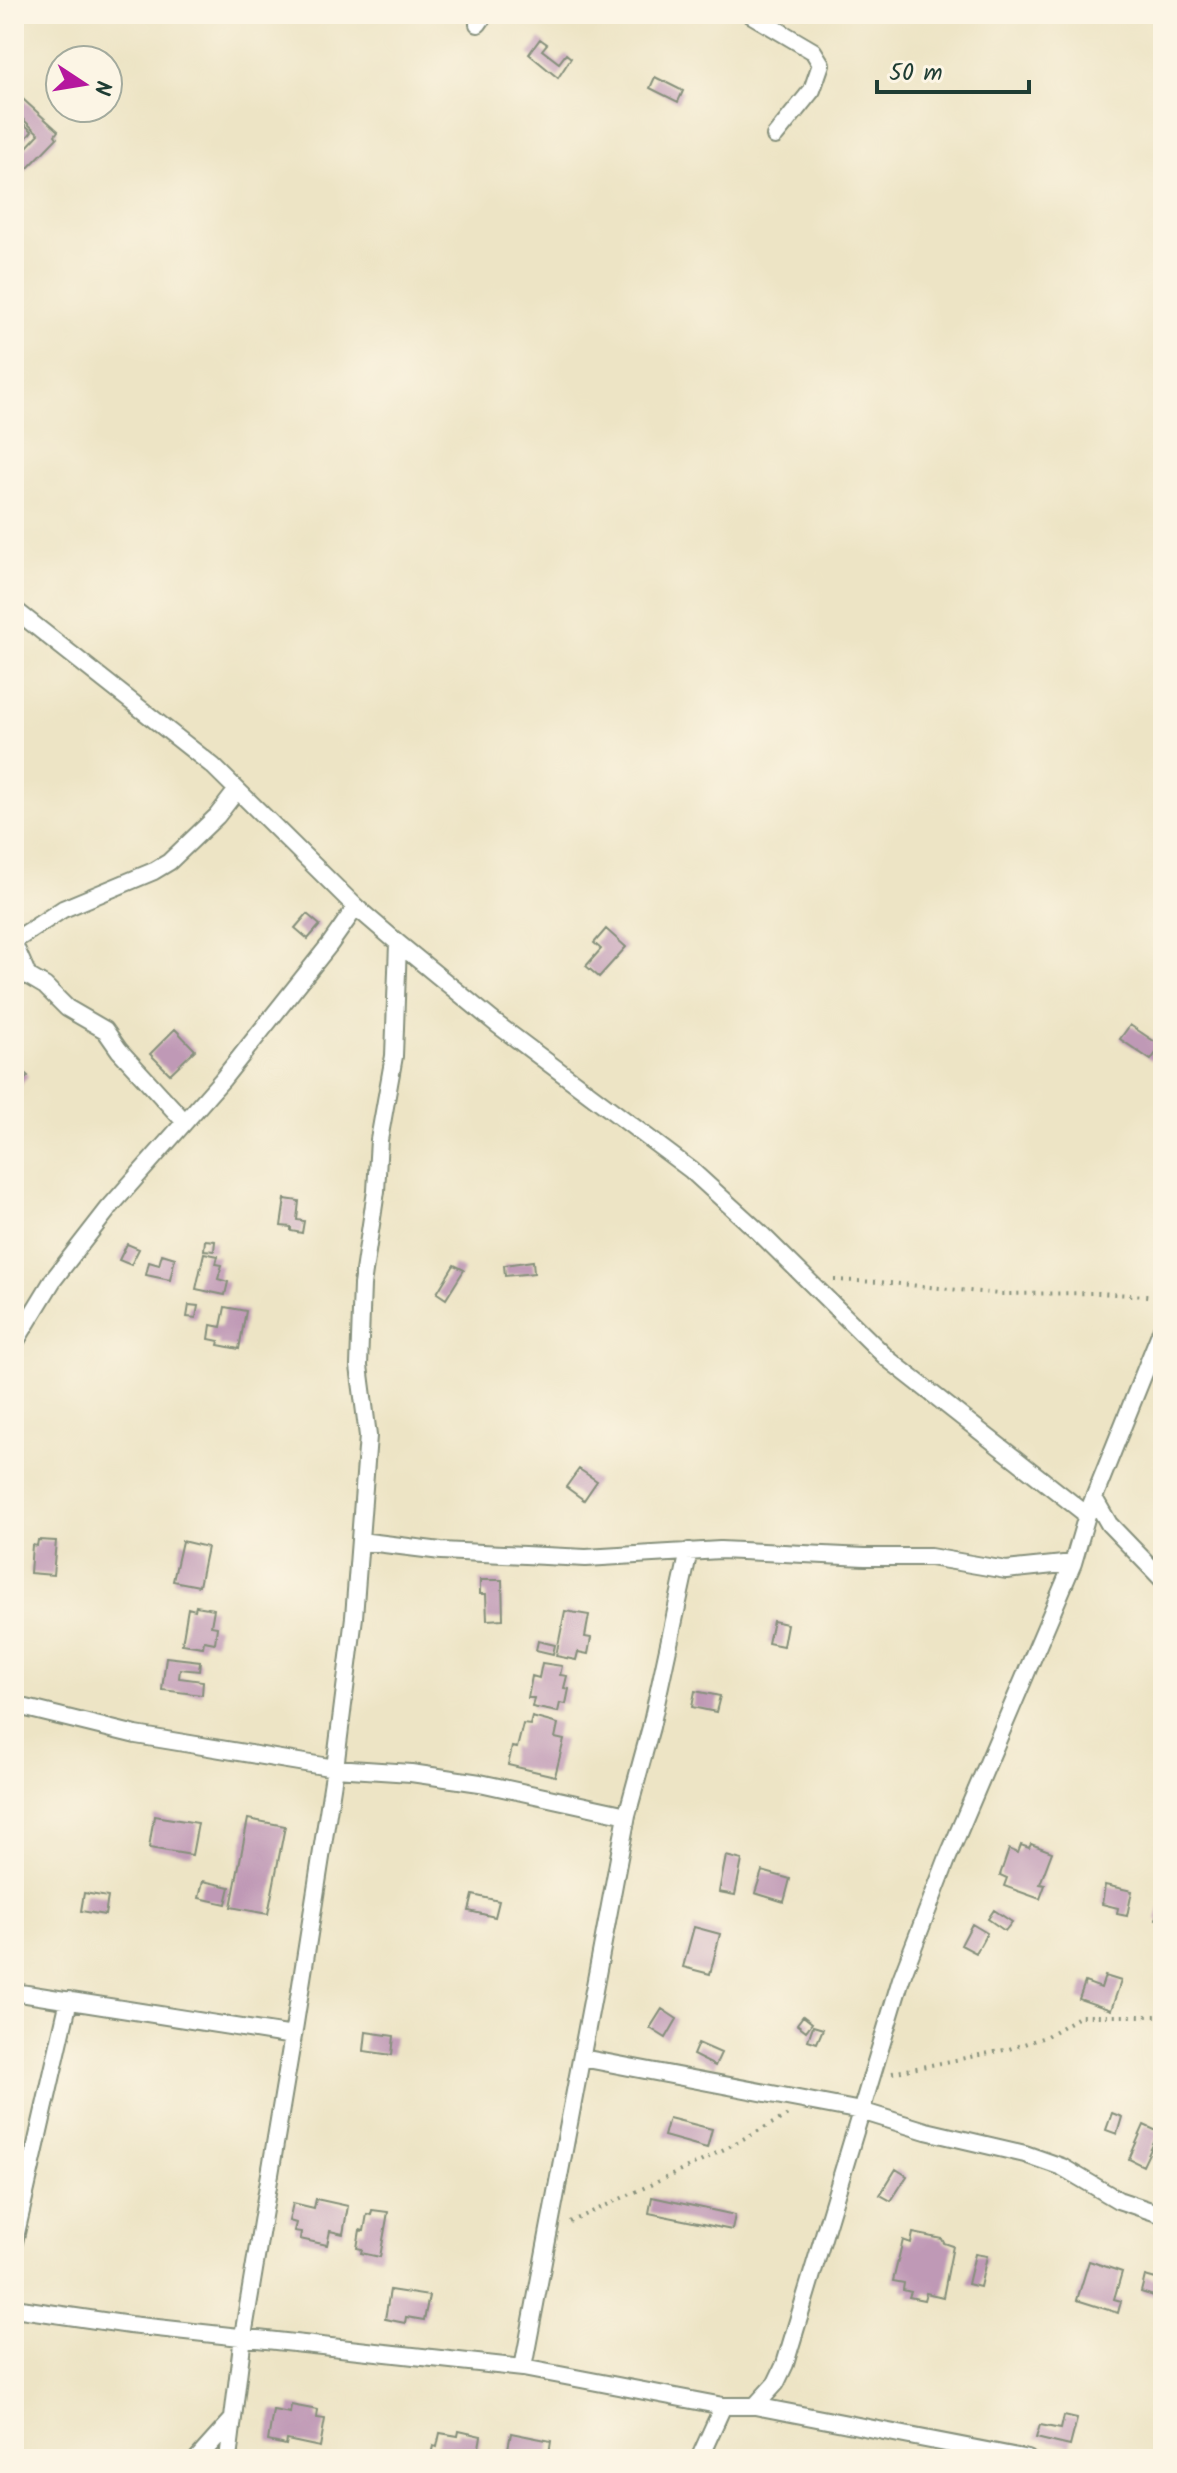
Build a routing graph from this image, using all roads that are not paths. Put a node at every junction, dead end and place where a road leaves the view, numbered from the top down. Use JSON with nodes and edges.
{"nodes":[{"id":1,"x":750,"y":14,"type":"edge"},
{"id":2,"x":775,"y":136,"type":"dead end"},
{"id":3,"x":14,"y":609,"type":"edge"},
{"id":4,"x":237,"y":790,"type":"junction"},
{"id":5,"x":356,"y":907,"type":"junction"},
{"id":6,"x":14,"y":942,"type":"edge"},
{"id":7,"x":398,"y":943,"type":"junction"},
{"id":8,"x":184,"y":1121,"type":"junction"},
{"id":9,"x":1163,"y":1326,"type":"edge"},
{"id":10,"x":14,"y":1344,"type":"edge"},
{"id":11,"x":1094,"y":1498,"type":"junction"},
{"id":12,"x":1087,"y":1515,"type":"junction"},
{"id":13,"x":360,"y":1541,"type":"junction"},
{"id":14,"x":689,"y":1551,"type":"junction"},
{"id":15,"x":1073,"y":1563,"type":"junction"},
{"id":16,"x":1163,"y":1580,"type":"edge"},
{"id":17,"x":14,"y":1705,"type":"edge"},
{"id":18,"x":335,"y":1768,"type":"junction"},
{"id":19,"x":627,"y":1815,"type":"junction"},
{"id":20,"x":14,"y":1992,"type":"edge"},
{"id":21,"x":69,"y":2000,"type":"junction"},
{"id":22,"x":293,"y":2036,"type":"junction"},
{"id":23,"x":582,"y":2058,"type":"junction"},
{"id":24,"x":861,"y":2111,"type":"junction"},
{"id":25,"x":1163,"y":2215,"type":"edge"},
{"id":26,"x":14,"y":2242,"type":"edge"},
{"id":27,"x":14,"y":2308,"type":"edge"},
{"id":28,"x":243,"y":2336,"type":"junction"},
{"id":29,"x":523,"y":2368,"type":"junction"},
{"id":30,"x":723,"y":2406,"type":"junction"},
{"id":31,"x":755,"y":2406,"type":"junction"},
{"id":32,"x":232,"y":2420,"type":"junction"},
{"id":33,"x":197,"y":2459,"type":"edge"},
{"id":34,"x":228,"y":2459,"type":"edge"},
{"id":35,"x":699,"y":2459,"type":"edge"},
{"id":36,"x":1028,"y":2459,"type":"edge"}],
"edges":[{"from":1,"to":2,"type":"street"},
{"from":3,"to":4,"type":"street"},
{"from":4,"to":5,"type":"street"},
{"from":4,"to":6,"type":"street"},
{"from":5,"to":7,"type":"street"},
{"from":5,"to":8,"type":"street"},
{"from":6,"to":8,"type":"street"},
{"from":7,"to":12,"type":"street"},
{"from":7,"to":13,"type":"street"},
{"from":8,"to":10,"type":"street"},
{"from":9,"to":11,"type":"street"},
{"from":11,"to":12,"type":"street"},
{"from":11,"to":16,"type":"street"},
{"from":12,"to":15,"type":"street"},
{"from":13,"to":14,"type":"street"},
{"from":13,"to":18,"type":"street"},
{"from":14,"to":15,"type":"street"},
{"from":14,"to":19,"type":"street"},
{"from":15,"to":24,"type":"street"},
{"from":17,"to":18,"type":"street"},
{"from":18,"to":19,"type":"street"},
{"from":18,"to":22,"type":"street"},
{"from":19,"to":23,"type":"street"},
{"from":20,"to":21,"type":"street"},
{"from":21,"to":22,"type":"street"},
{"from":21,"to":26,"type":"street"},
{"from":22,"to":28,"type":"street"},
{"from":23,"to":24,"type":"street"},
{"from":23,"to":29,"type":"street"},
{"from":24,"to":25,"type":"street"},
{"from":24,"to":31,"type":"street"},
{"from":27,"to":28,"type":"street"},
{"from":28,"to":29,"type":"street"},
{"from":28,"to":32,"type":"street"},
{"from":29,"to":30,"type":"street"},
{"from":30,"to":31,"type":"street"},
{"from":30,"to":35,"type":"street"},
{"from":31,"to":36,"type":"street"},
{"from":32,"to":33,"type":"street"},
{"from":32,"to":34,"type":"street"}]}
